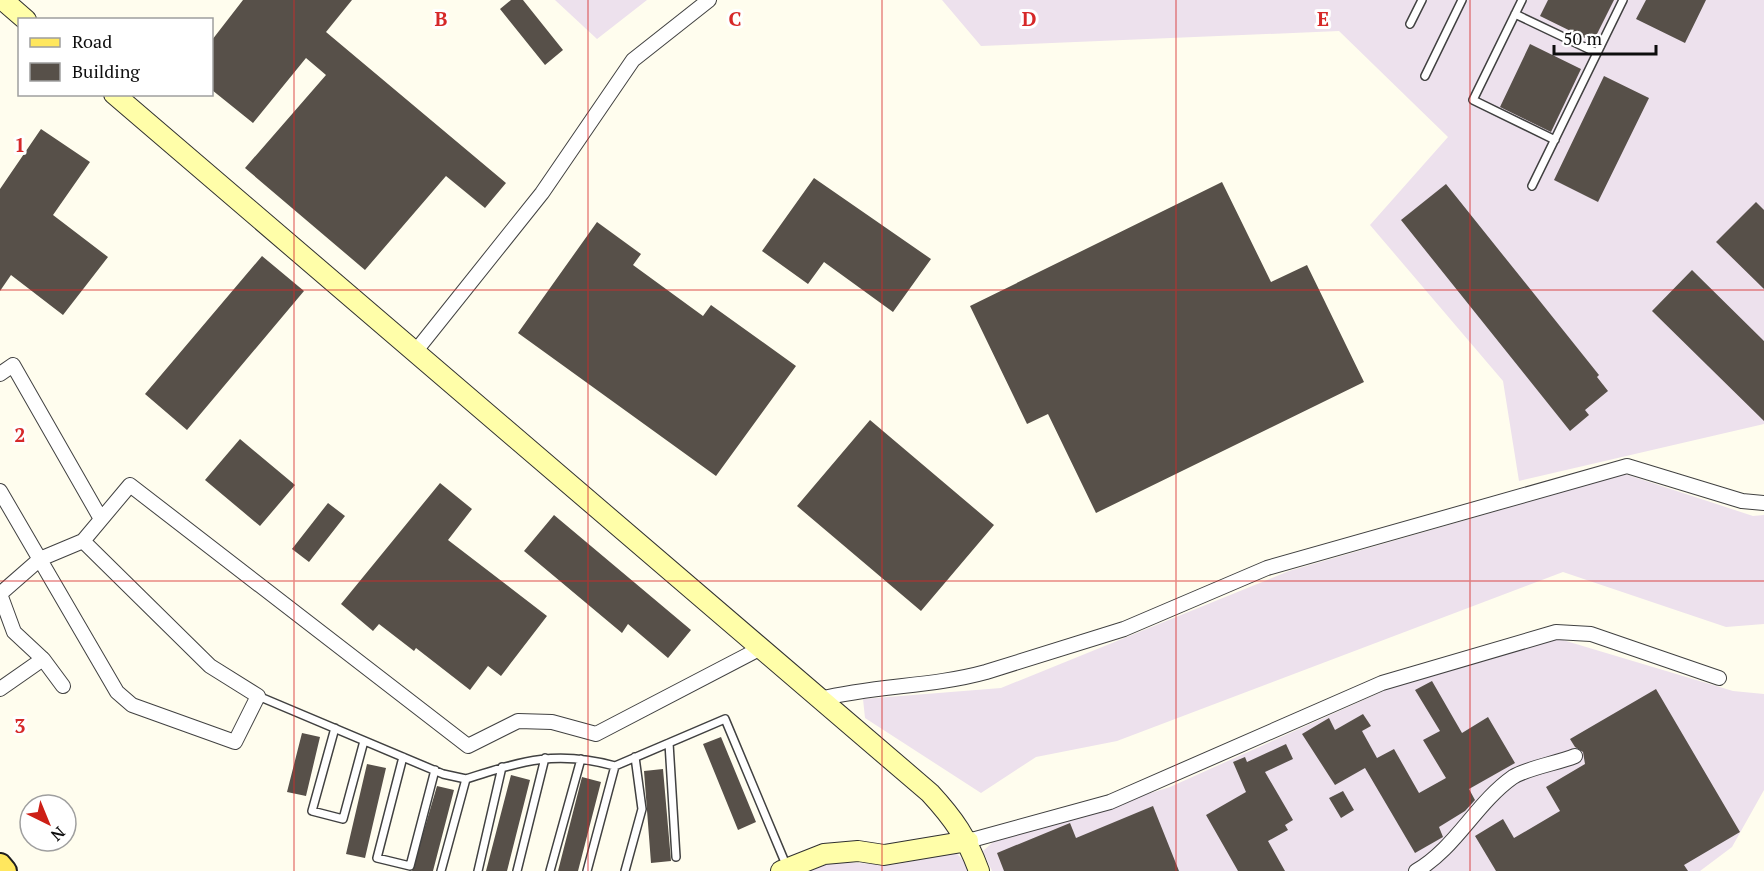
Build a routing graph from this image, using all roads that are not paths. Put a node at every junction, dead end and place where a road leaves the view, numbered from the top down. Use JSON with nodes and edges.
{"nodes":[{"id":1,"x":3,"y":0,"type":"edge"},
{"id":2,"x":709,"y":0,"type":"edge"},
{"id":3,"x":1422,"y":0,"type":"edge"},
{"id":4,"x":1462,"y":0,"type":"edge"},
{"id":5,"x":1522,"y":0,"type":"edge"},
{"id":6,"x":1623,"y":0,"type":"edge"},
{"id":7,"x":1515,"y":14,"type":"junction"},
{"id":8,"x":24,"y":18,"type":"edge"},
{"id":9,"x":1410,"y":24,"type":"dead end"},
{"id":10,"x":1597,"y":53,"type":"junction"},
{"id":11,"x":1425,"y":76,"type":"dead end"},
{"id":12,"x":116,"y":96,"type":"edge"},
{"id":13,"x":1555,"y":140,"type":"junction"},
{"id":14,"x":1532,"y":186,"type":"dead end"},
{"id":15,"x":415,"y":352,"type":"junction"},
{"id":16,"x":0,"y":374,"type":"edge"},
{"id":17,"x":0,"y":491,"type":"edge"},
{"id":18,"x":1764,"y":503,"type":"edge"},
{"id":19,"x":102,"y":519,"type":"junction"},
{"id":20,"x":82,"y":541,"type":"junction"},
{"id":21,"x":40,"y":559,"type":"junction"},
{"id":22,"x":761,"y":648,"type":"junction"},
{"id":23,"x":43,"y":659,"type":"junction"},
{"id":24,"x":1719,"y":678,"type":"dead end"},
{"id":25,"x":63,"y":686,"type":"dead end"},
{"id":26,"x":0,"y":689,"type":"edge"},
{"id":27,"x":258,"y":696,"type":"junction"},
{"id":28,"x":820,"y":699,"type":"junction"},
{"id":29,"x":335,"y":728,"type":"junction"},
{"id":30,"x":364,"y":741,"type":"junction"},
{"id":31,"x":669,"y":743,"type":"junction"},
{"id":32,"x":1575,"y":756,"type":"dead end"},
{"id":33,"x":403,"y":757,"type":"junction"},
{"id":34,"x":635,"y":757,"type":"junction"},
{"id":35,"x":546,"y":758,"type":"junction"},
{"id":36,"x":582,"y":759,"type":"junction"},
{"id":37,"x":615,"y":766,"type":"junction"},
{"id":38,"x":502,"y":767,"type":"junction"},
{"id":39,"x":435,"y":770,"type":"junction"},
{"id":40,"x":465,"y":779,"type":"junction"},
{"id":41,"x":968,"y":841,"type":"junction"},
{"id":42,"x":676,"y":857,"type":"dead end"},
{"id":43,"x":0,"y":865,"type":"edge"},
{"id":44,"x":784,"y":870,"type":"edge"},
{"id":45,"x":5,"y":871,"type":"edge"},
{"id":46,"x":441,"y":871,"type":"edge"},
{"id":47,"x":478,"y":871,"type":"edge"},
{"id":48,"x":517,"y":871,"type":"edge"},
{"id":49,"x":550,"y":871,"type":"edge"},
{"id":50,"x":587,"y":871,"type":"edge"},
{"id":51,"x":625,"y":871,"type":"edge"},
{"id":52,"x":979,"y":871,"type":"edge"},
{"id":53,"x":1416,"y":871,"type":"edge"}],
"edges":[{"from":1,"to":8,"type":"street"},
{"from":2,"to":15,"type":"street"},
{"from":3,"to":9,"type":"lane"},
{"from":4,"to":11,"type":"lane"},
{"from":5,"to":7,"type":"lane"},
{"from":6,"to":10,"type":"lane"},
{"from":7,"to":10,"type":"lane"},
{"from":7,"to":13,"type":"lane"},
{"from":10,"to":13,"type":"lane"},
{"from":12,"to":15,"type":"street"},
{"from":13,"to":14,"type":"lane"},
{"from":15,"to":22,"type":"street"},
{"from":16,"to":19,"type":"street"},
{"from":17,"to":21,"type":"street"},
{"from":18,"to":28,"type":"street"},
{"from":19,"to":20,"type":"street"},
{"from":19,"to":22,"type":"street"},
{"from":20,"to":21,"type":"street"},
{"from":20,"to":27,"type":"street"},
{"from":21,"to":23,"type":"street"},
{"from":21,"to":27,"type":"street"},
{"from":22,"to":28,"type":"street"},
{"from":23,"to":25,"type":"street"},
{"from":23,"to":26,"type":"street"},
{"from":24,"to":41,"type":"street"},
{"from":27,"to":29,"type":"lane"},
{"from":28,"to":41,"type":"street"},
{"from":29,"to":30,"type":"lane"},
{"from":29,"to":30,"type":"lane"},
{"from":30,"to":33,"type":"lane"},
{"from":31,"to":34,"type":"lane"},
{"from":31,"to":42,"type":"lane"},
{"from":31,"to":44,"type":"lane"},
{"from":32,"to":53,"type":"street"},
{"from":33,"to":39,"type":"lane"},
{"from":33,"to":39,"type":"lane"},
{"from":34,"to":37,"type":"lane"},
{"from":34,"to":51,"type":"lane"},
{"from":35,"to":36,"type":"lane"},
{"from":35,"to":38,"type":"lane"},
{"from":35,"to":48,"type":"lane"},
{"from":36,"to":37,"type":"lane"},
{"from":36,"to":49,"type":"lane"},
{"from":37,"to":50,"type":"lane"},
{"from":38,"to":40,"type":"lane"},
{"from":38,"to":47,"type":"lane"},
{"from":39,"to":40,"type":"lane"},
{"from":40,"to":46,"type":"lane"},
{"from":41,"to":44,"type":"street"},
{"from":41,"to":52,"type":"street"},
{"from":43,"to":45,"type":"main road"}]}
